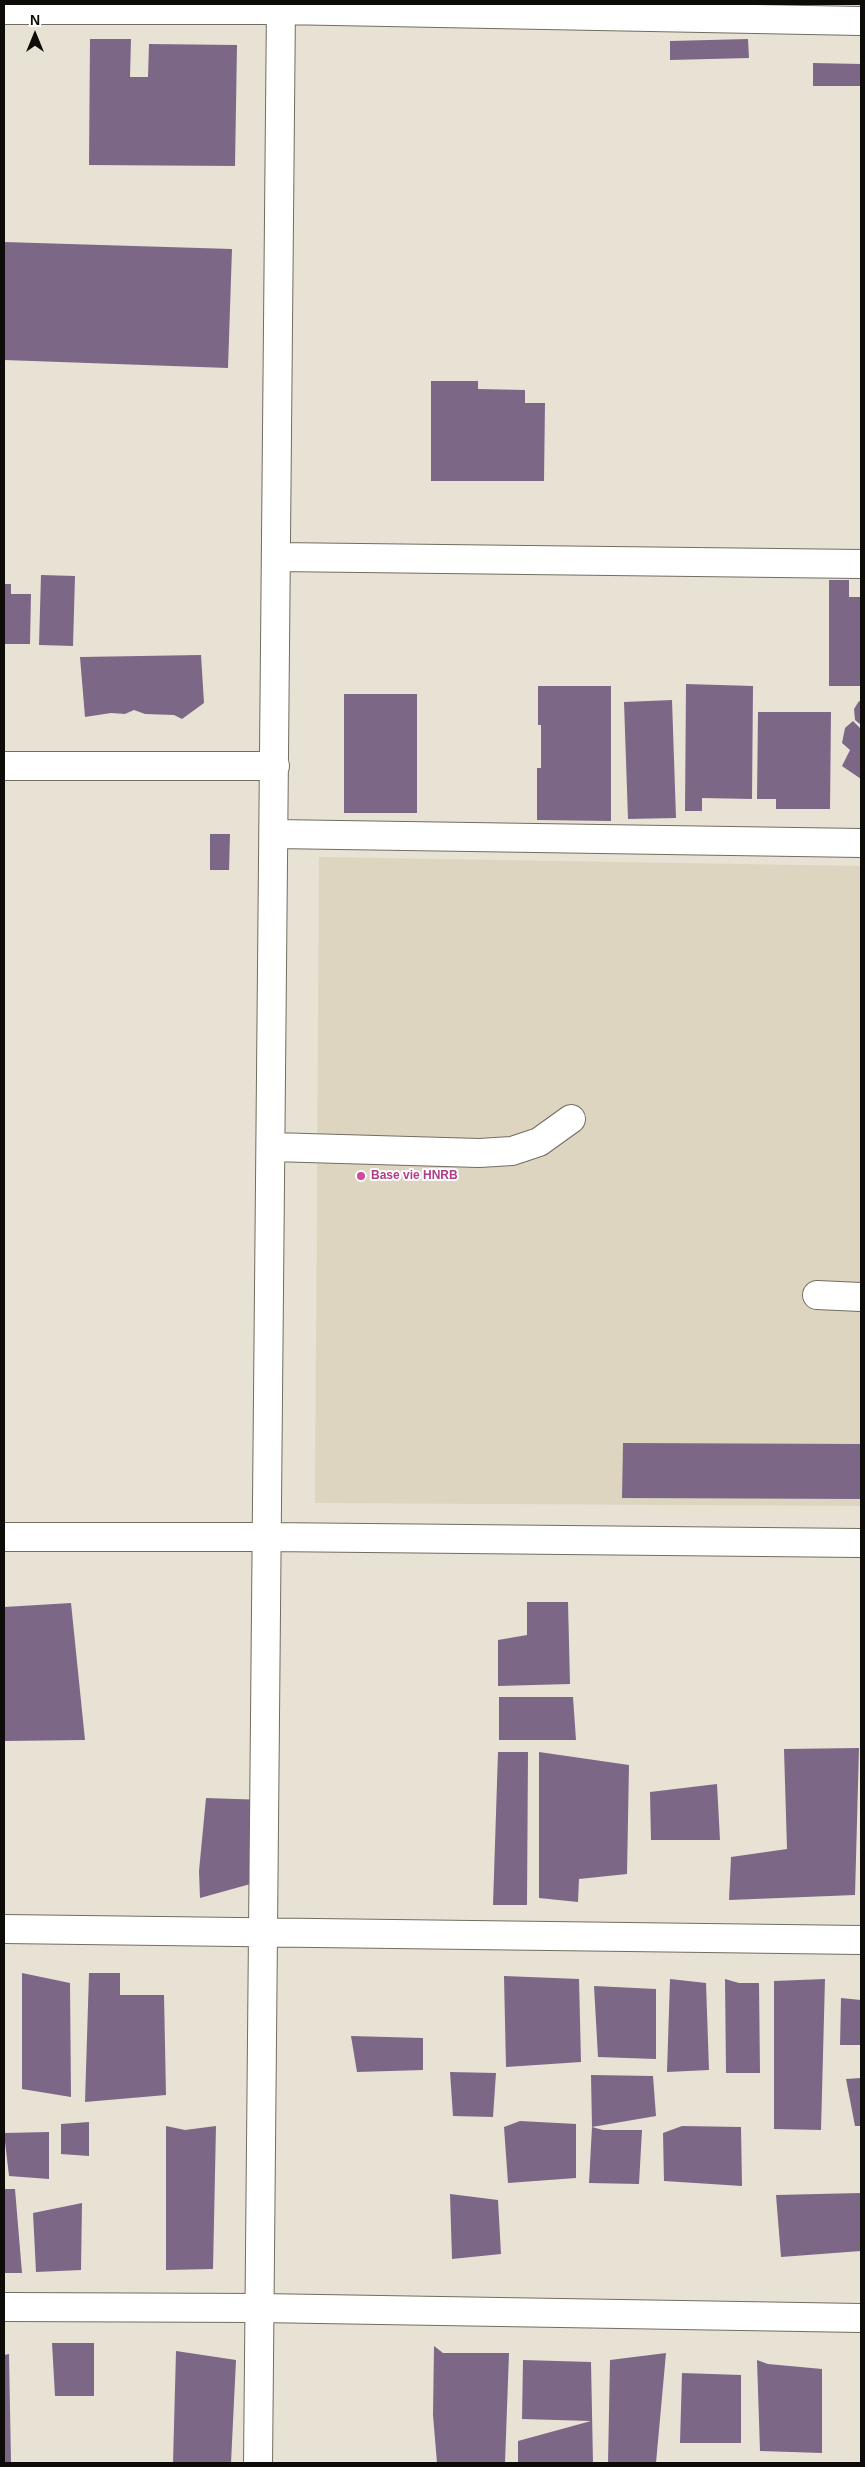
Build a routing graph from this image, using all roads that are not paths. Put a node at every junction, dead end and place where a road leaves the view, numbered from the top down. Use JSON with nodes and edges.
{"nodes":[{"id":1,"x":281,"y":7,"type":"edge"},
{"id":2,"x":4,"y":10,"type":"edge"},
{"id":3,"x":861,"y":21,"type":"edge"},
{"id":4,"x":276,"y":557,"type":"junction"},
{"id":5,"x":861,"y":564,"type":"edge"},
{"id":6,"x":4,"y":766,"type":"edge"},
{"id":7,"x":275,"y":766,"type":"junction"},
{"id":8,"x":275,"y":834,"type":"junction"},
{"id":9,"x":861,"y":843,"type":"edge"},
{"id":10,"x":572,"y":1119,"type":"dead end"},
{"id":11,"x":272,"y":1147,"type":"junction"},
{"id":12,"x":817,"y":1295,"type":"dead end"},
{"id":13,"x":861,"y":1297,"type":"edge"},
{"id":14,"x":4,"y":1537,"type":"edge"},
{"id":15,"x":268,"y":1537,"type":"junction"},
{"id":16,"x":861,"y":1543,"type":"edge"},
{"id":17,"x":4,"y":1929,"type":"edge"},
{"id":18,"x":263,"y":1931,"type":"junction"},
{"id":19,"x":861,"y":1940,"type":"edge"},
{"id":20,"x":4,"y":2307,"type":"edge"},
{"id":21,"x":260,"y":2308,"type":"junction"},
{"id":22,"x":861,"y":2318,"type":"edge"},
{"id":23,"x":258,"y":2463,"type":"edge"}],
"edges":[{"from":1,"to":2,"type":"street"},
{"from":1,"to":3,"type":"street"},
{"from":1,"to":4,"type":"street"},
{"from":4,"to":5,"type":"street"},
{"from":4,"to":7,"type":"street"},
{"from":6,"to":7,"type":"street"},
{"from":7,"to":8,"type":"street"},
{"from":8,"to":9,"type":"street"},
{"from":8,"to":11,"type":"street"},
{"from":10,"to":11,"type":"street"},
{"from":11,"to":15,"type":"street"},
{"from":12,"to":13,"type":"street"},
{"from":14,"to":15,"type":"street"},
{"from":15,"to":16,"type":"street"},
{"from":15,"to":18,"type":"street"},
{"from":17,"to":18,"type":"street"},
{"from":18,"to":19,"type":"street"},
{"from":18,"to":21,"type":"street"},
{"from":20,"to":21,"type":"street"},
{"from":21,"to":22,"type":"street"},
{"from":21,"to":23,"type":"street"}]}
